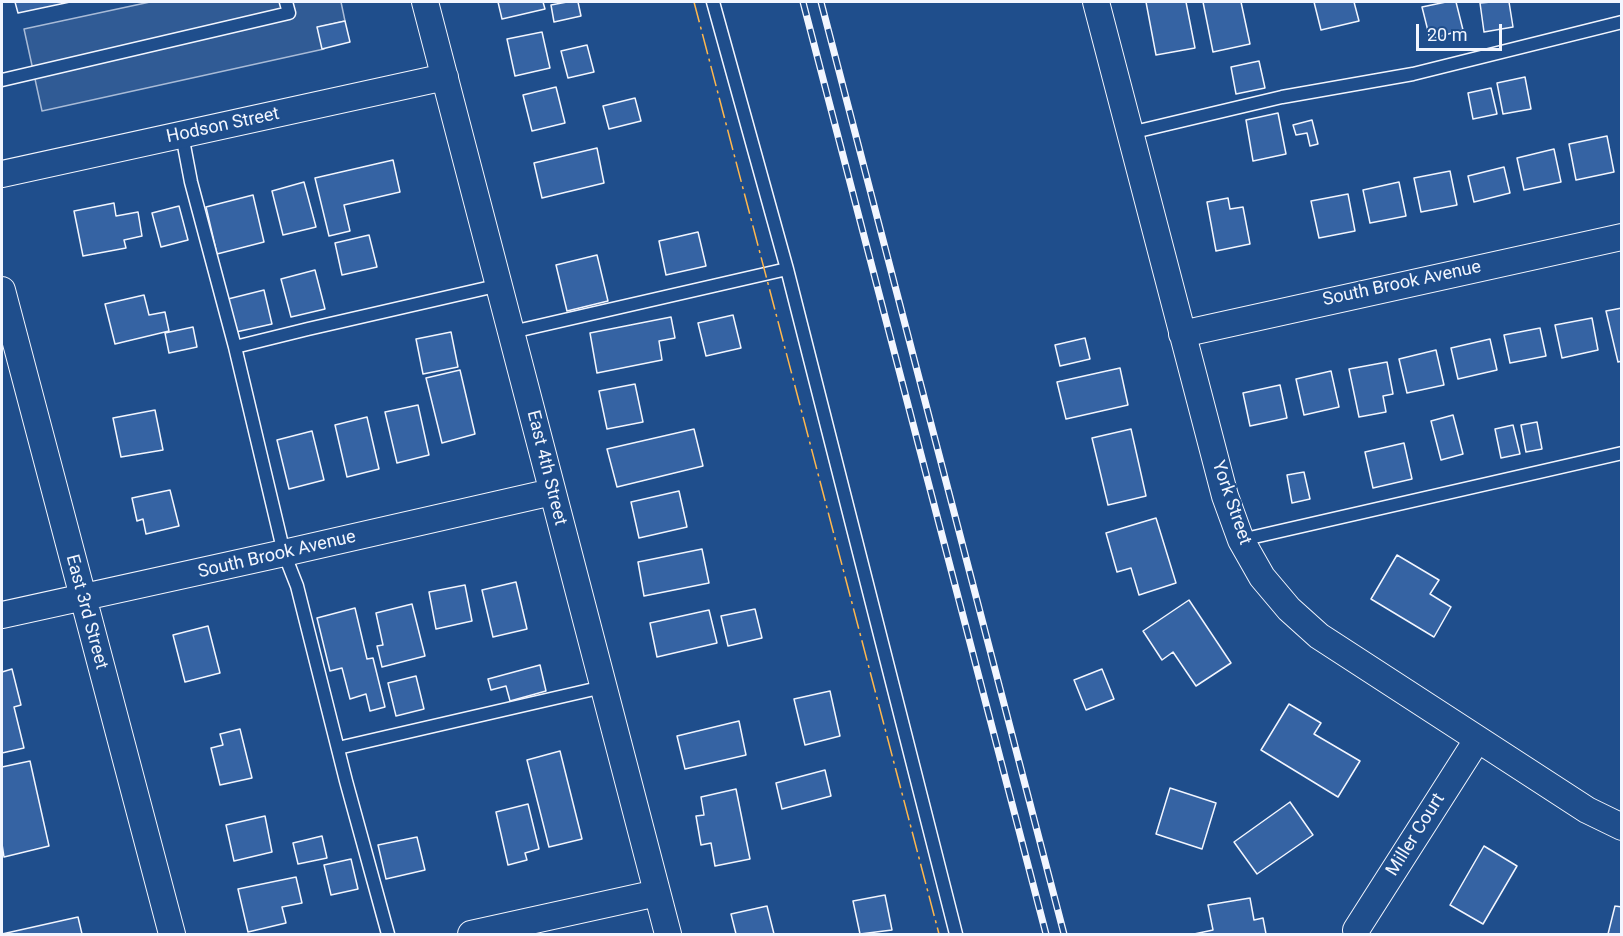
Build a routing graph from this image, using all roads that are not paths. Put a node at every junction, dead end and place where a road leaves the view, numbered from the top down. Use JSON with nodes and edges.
{"nodes":[{"id":1,"x":286,"y":2,"type":"edge"},
{"id":2,"x":424,"y":2,"type":"edge"},
{"id":3,"x":713,"y":2,"type":"edge"},
{"id":4,"x":1096,"y":2,"type":"edge"},
{"id":5,"x":1622,"y":22,"type":"edge"},
{"id":6,"x":445,"y":77,"type":"junction"},
{"id":7,"x":2,"y":80,"type":"edge"},
{"id":8,"x":1130,"y":133,"type":"junction"},
{"id":9,"x":182,"y":135,"type":"junction"},
{"id":10,"x":2,"y":174,"type":"edge"},
{"id":11,"x":1622,"y":237,"type":"edge"},
{"id":12,"x":787,"y":269,"type":"junction"},
{"id":13,"x":500,"y":285,"type":"junction"},
{"id":14,"x":2,"y":290,"type":"edge"},
{"id":15,"x":512,"y":332,"type":"junction"},
{"id":16,"x":1182,"y":334,"type":"junction"},
{"id":17,"x":235,"y":347,"type":"junction"},
{"id":18,"x":1622,"y":453,"type":"edge"},
{"id":19,"x":552,"y":492,"type":"junction"},
{"id":20,"x":1241,"y":540,"type":"junction"},
{"id":21,"x":285,"y":553,"type":"junction"},
{"id":22,"x":82,"y":598,"type":"junction"},
{"id":23,"x":2,"y":615,"type":"edge"},
{"id":24,"x":603,"y":687,"type":"junction"},
{"id":25,"x":1477,"y":740,"type":"junction"},
{"id":26,"x":338,"y":748,"type":"junction"},
{"id":27,"x":1622,"y":827,"type":"edge"},
{"id":28,"x":657,"y":893,"type":"junction"},
{"id":29,"x":1356,"y":930,"type":"dead end"},
{"id":30,"x":171,"y":934,"type":"edge"},
{"id":31,"x":388,"y":934,"type":"edge"},
{"id":32,"x":471,"y":934,"type":"edge"},
{"id":33,"x":668,"y":934,"type":"edge"},
{"id":34,"x":956,"y":934,"type":"edge"}],
"edges":[{"from":1,"to":7,"type":"lane"},
{"from":2,"to":6,"type":"street","name":"East 4th Street"},
{"from":3,"to":12,"type":"lane"},
{"from":4,"to":8,"type":"street","name":"York Street"},
{"from":5,"to":8,"type":"lane"},
{"from":6,"to":9,"type":"street","name":"Hodson Street"},
{"from":6,"to":13,"type":"street","name":"East 4th Street"},
{"from":8,"to":16,"type":"street","name":"York Street"},
{"from":9,"to":10,"type":"street","name":"Hodson Street"},
{"from":9,"to":17,"type":"lane"},
{"from":11,"to":16,"type":"street","name":"South Brook Avenue"},
{"from":12,"to":15,"type":"lane"},
{"from":12,"to":34,"type":"lane"},
{"from":13,"to":15,"type":"street","name":"East 4th Street"},
{"from":13,"to":17,"type":"lane"},
{"from":14,"to":22,"type":"street","name":"East 3rd Street"},
{"from":15,"to":19,"type":"street","name":"East 4th Street"},
{"from":16,"to":20,"type":"street","name":"York Street"},
{"from":17,"to":21,"type":"lane"},
{"from":18,"to":20,"type":"lane"},
{"from":19,"to":21,"type":"street","name":"South Brook Avenue"},
{"from":19,"to":24,"type":"street","name":"East 4th Street"},
{"from":20,"to":25,"type":"street","name":"York Street"},
{"from":21,"to":22,"type":"street","name":"South Brook Avenue"},
{"from":21,"to":26,"type":"lane"},
{"from":22,"to":23,"type":"street","name":"South Brook Avenue"},
{"from":22,"to":30,"type":"street","name":"East 3rd Street"},
{"from":24,"to":26,"type":"lane"},
{"from":24,"to":28,"type":"street","name":"East 4th Street"},
{"from":25,"to":27,"type":"street","name":"York Street"},
{"from":25,"to":29,"type":"street","name":"Miller Court"},
{"from":26,"to":31,"type":"lane"},
{"from":28,"to":32,"type":"street"},
{"from":28,"to":33,"type":"street","name":"East 4th Street"}]}
